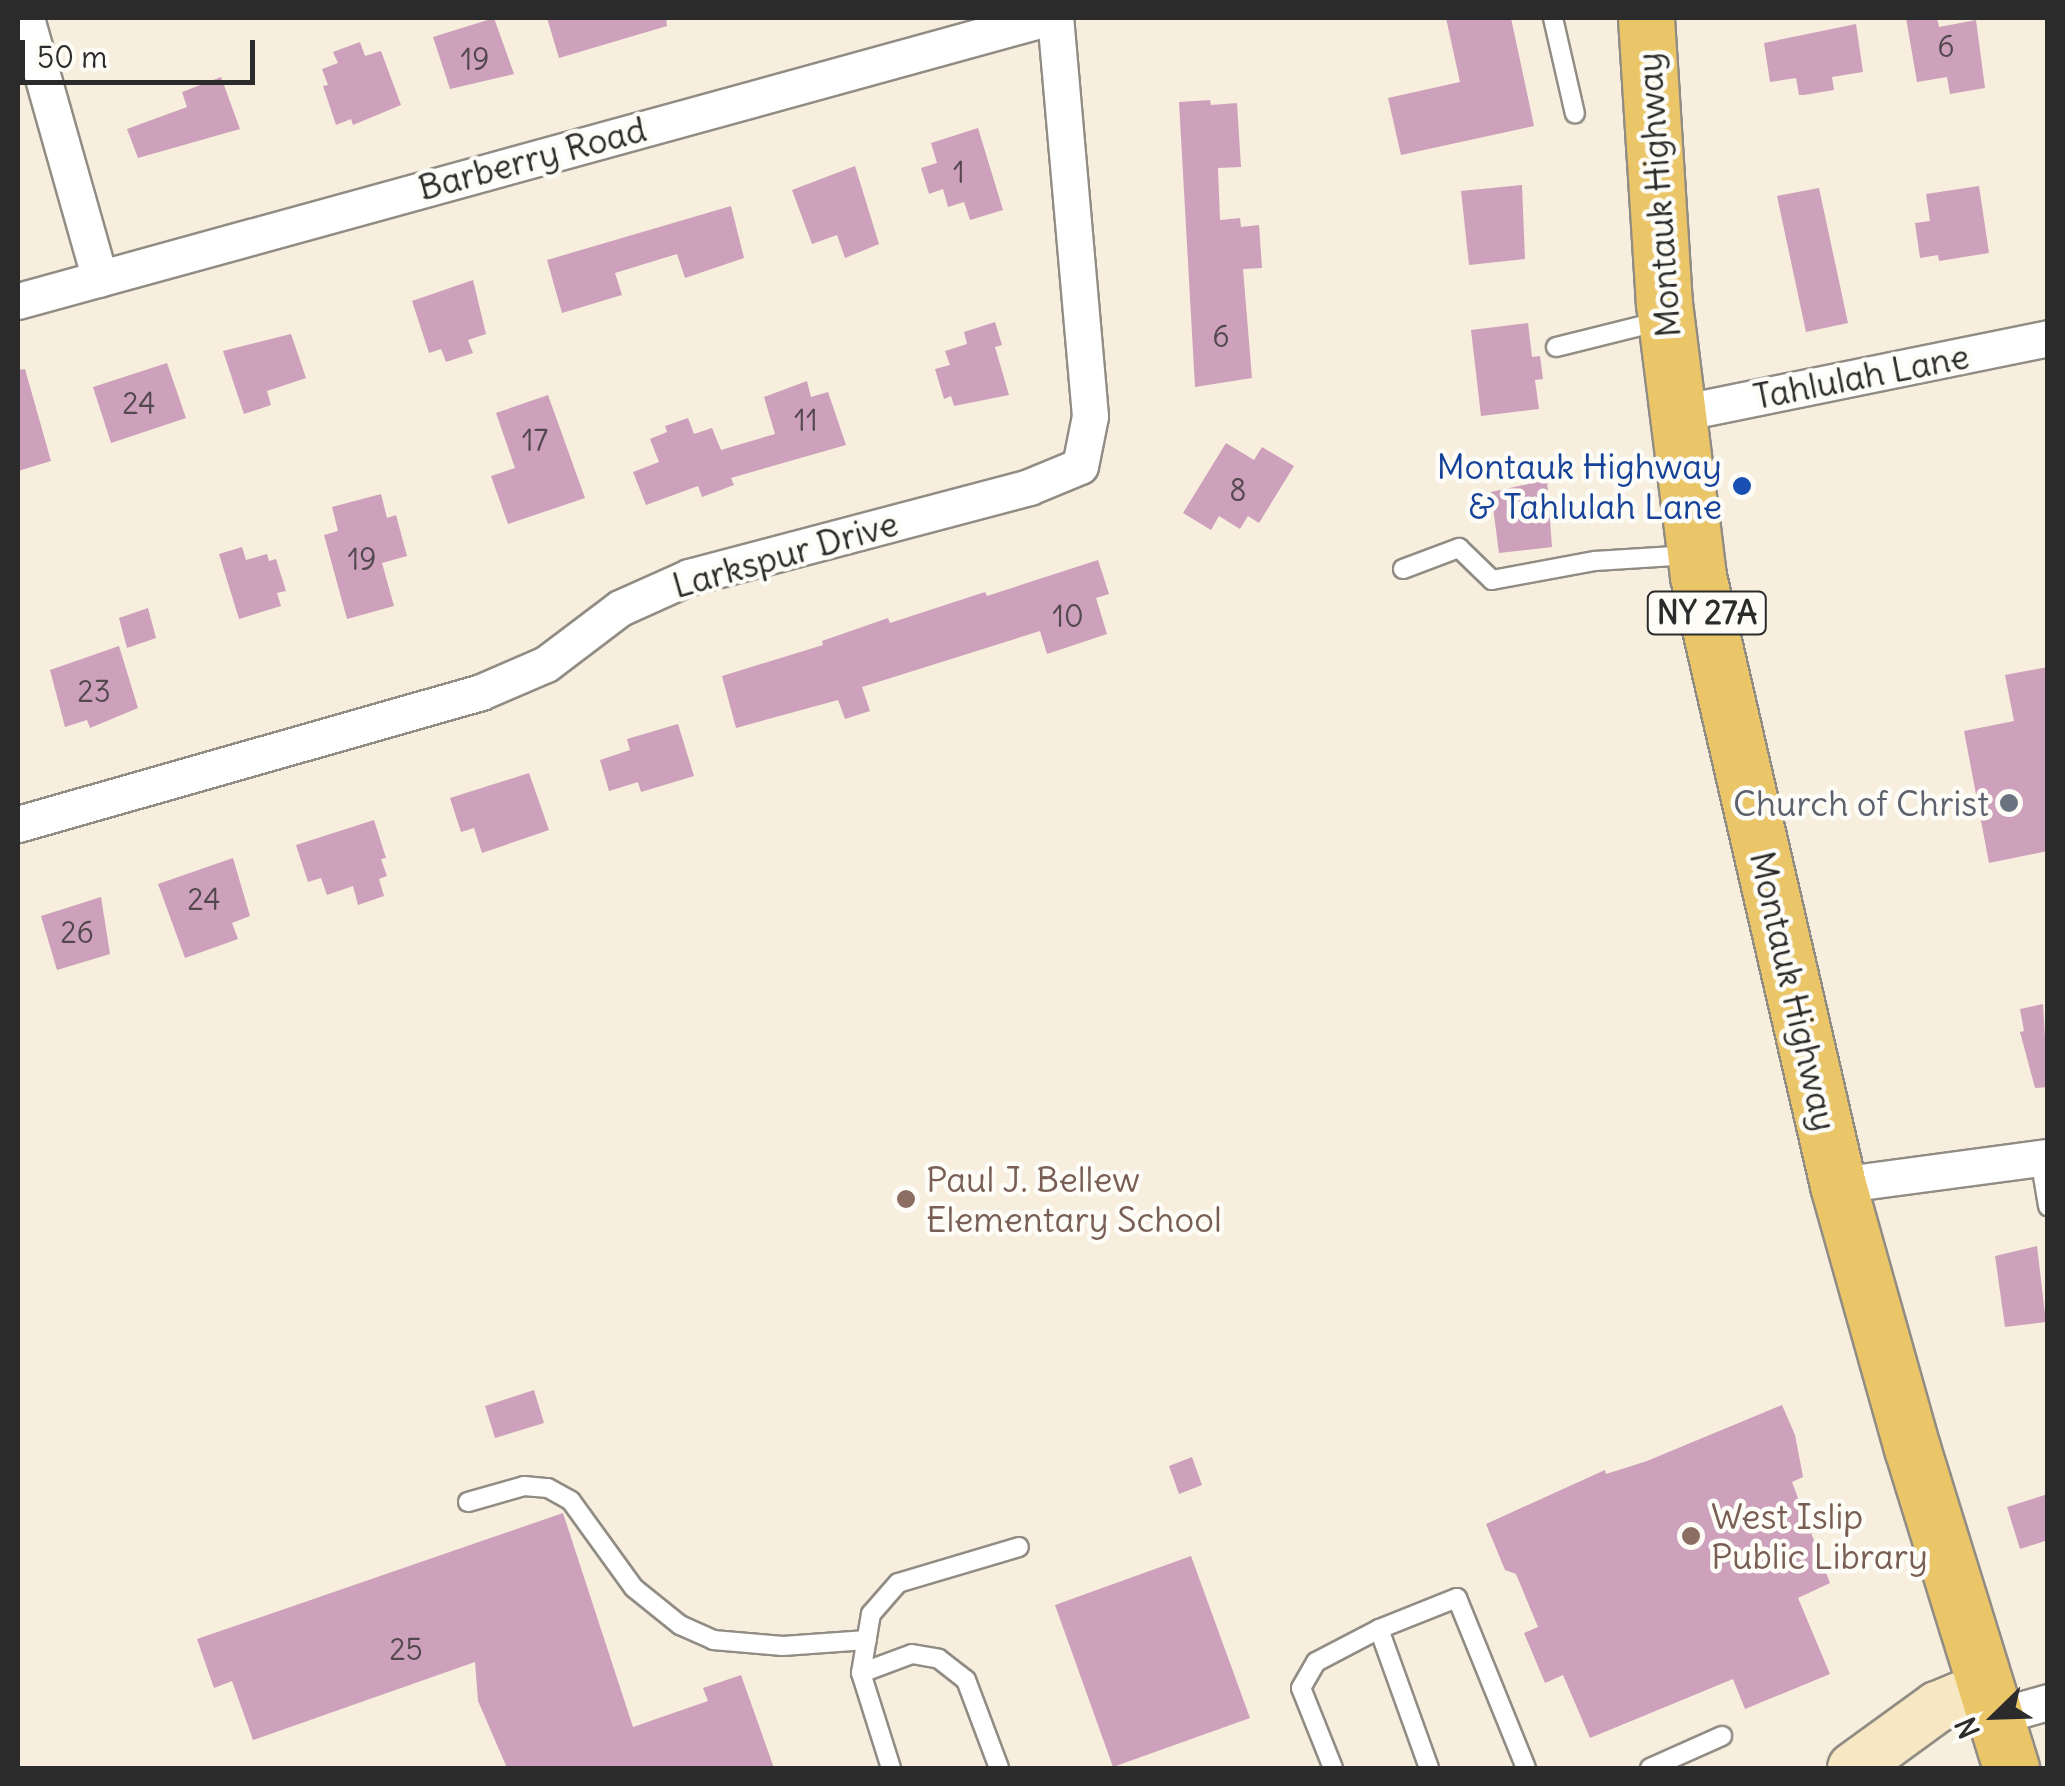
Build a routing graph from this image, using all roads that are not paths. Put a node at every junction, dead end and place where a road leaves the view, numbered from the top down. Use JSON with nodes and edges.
{"nodes":[{"id":1,"x":26,"y":18,"type":"edge"},
{"id":2,"x":1047,"y":18,"type":"edge"},
{"id":3,"x":1055,"y":18,"type":"edge"},
{"id":4,"x":1553,"y":18,"type":"edge"},
{"id":5,"x":1646,"y":18,"type":"edge"},
{"id":6,"x":1575,"y":114,"type":"dead end"},
{"id":7,"x":100,"y":279,"type":"junction"},
{"id":8,"x":18,"y":301,"type":"edge"},
{"id":9,"x":1666,"y":320,"type":"junction"},
{"id":10,"x":2048,"y":338,"type":"edge"},
{"id":11,"x":1556,"y":347,"type":"dead end"},
{"id":12,"x":1676,"y":414,"type":"junction"},
{"id":13,"x":1695,"y":555,"type":"junction"},
{"id":14,"x":1403,"y":569,"type":"dead end"},
{"id":15,"x":18,"y":824,"type":"edge"},
{"id":16,"x":2044,"y":1158,"type":"edge"},
{"id":17,"x":1838,"y":1185,"type":"junction"},
{"id":18,"x":2048,"y":1206,"type":"edge"},
{"id":19,"x":468,"y":1502,"type":"dead end"},
{"id":20,"x":1019,"y":1547,"type":"dead end"},
{"id":21,"x":1379,"y":1629,"type":"junction"},
{"id":22,"x":867,"y":1640,"type":"junction"},
{"id":23,"x":861,"y":1674,"type":"junction"},
{"id":24,"x":2048,"y":1702,"type":"edge"},
{"id":25,"x":1722,"y":1736,"type":"dead end"},
{"id":26,"x":1999,"y":1739,"type":"edge"},
{"id":27,"x":1876,"y":1759,"type":"edge"},
{"id":28,"x":891,"y":1768,"type":"edge"},
{"id":29,"x":999,"y":1768,"type":"edge"},
{"id":30,"x":1332,"y":1768,"type":"edge"},
{"id":31,"x":1430,"y":1768,"type":"edge"},
{"id":32,"x":1526,"y":1768,"type":"edge"},
{"id":33,"x":1650,"y":1768,"type":"edge"}],
"edges":[{"from":1,"to":7,"type":"street"},
{"from":2,"to":7,"type":"street","name":"Barberry Road"},
{"from":3,"to":15,"type":"street","name":"Larkspur Drive"},
{"from":4,"to":6,"type":"lane"},
{"from":5,"to":9,"type":"main road","name":"Montauk Highway","number":"NY 27A"},
{"from":7,"to":8,"type":"street","name":"Barberry Road"},
{"from":9,"to":11,"type":"lane"},
{"from":9,"to":12,"type":"main road","name":"Montauk Highway","number":"NY 27A"},
{"from":10,"to":12,"type":"street","name":"Tahlulah Lane"},
{"from":12,"to":13,"type":"main road","name":"Montauk Highway","number":"NY 27A"},
{"from":13,"to":14,"type":"lane"},
{"from":13,"to":17,"type":"main road","name":"Montauk Highway","number":"NY 27A"},
{"from":16,"to":17,"type":"street"},
{"from":16,"to":18,"type":"lane"},
{"from":17,"to":26,"type":"main road","name":"Montauk Highway","number":"NY 27A"},
{"from":19,"to":22,"type":"lane"},
{"from":20,"to":22,"type":"lane"},
{"from":21,"to":30,"type":"lane"},
{"from":21,"to":31,"type":"lane"},
{"from":21,"to":32,"type":"lane"},
{"from":22,"to":23,"type":"lane"},
{"from":23,"to":28,"type":"lane"},
{"from":23,"to":29,"type":"lane"},
{"from":24,"to":26,"type":"street"},
{"from":25,"to":33,"type":"lane"},
{"from":26,"to":27,"type":"main road"}]}
